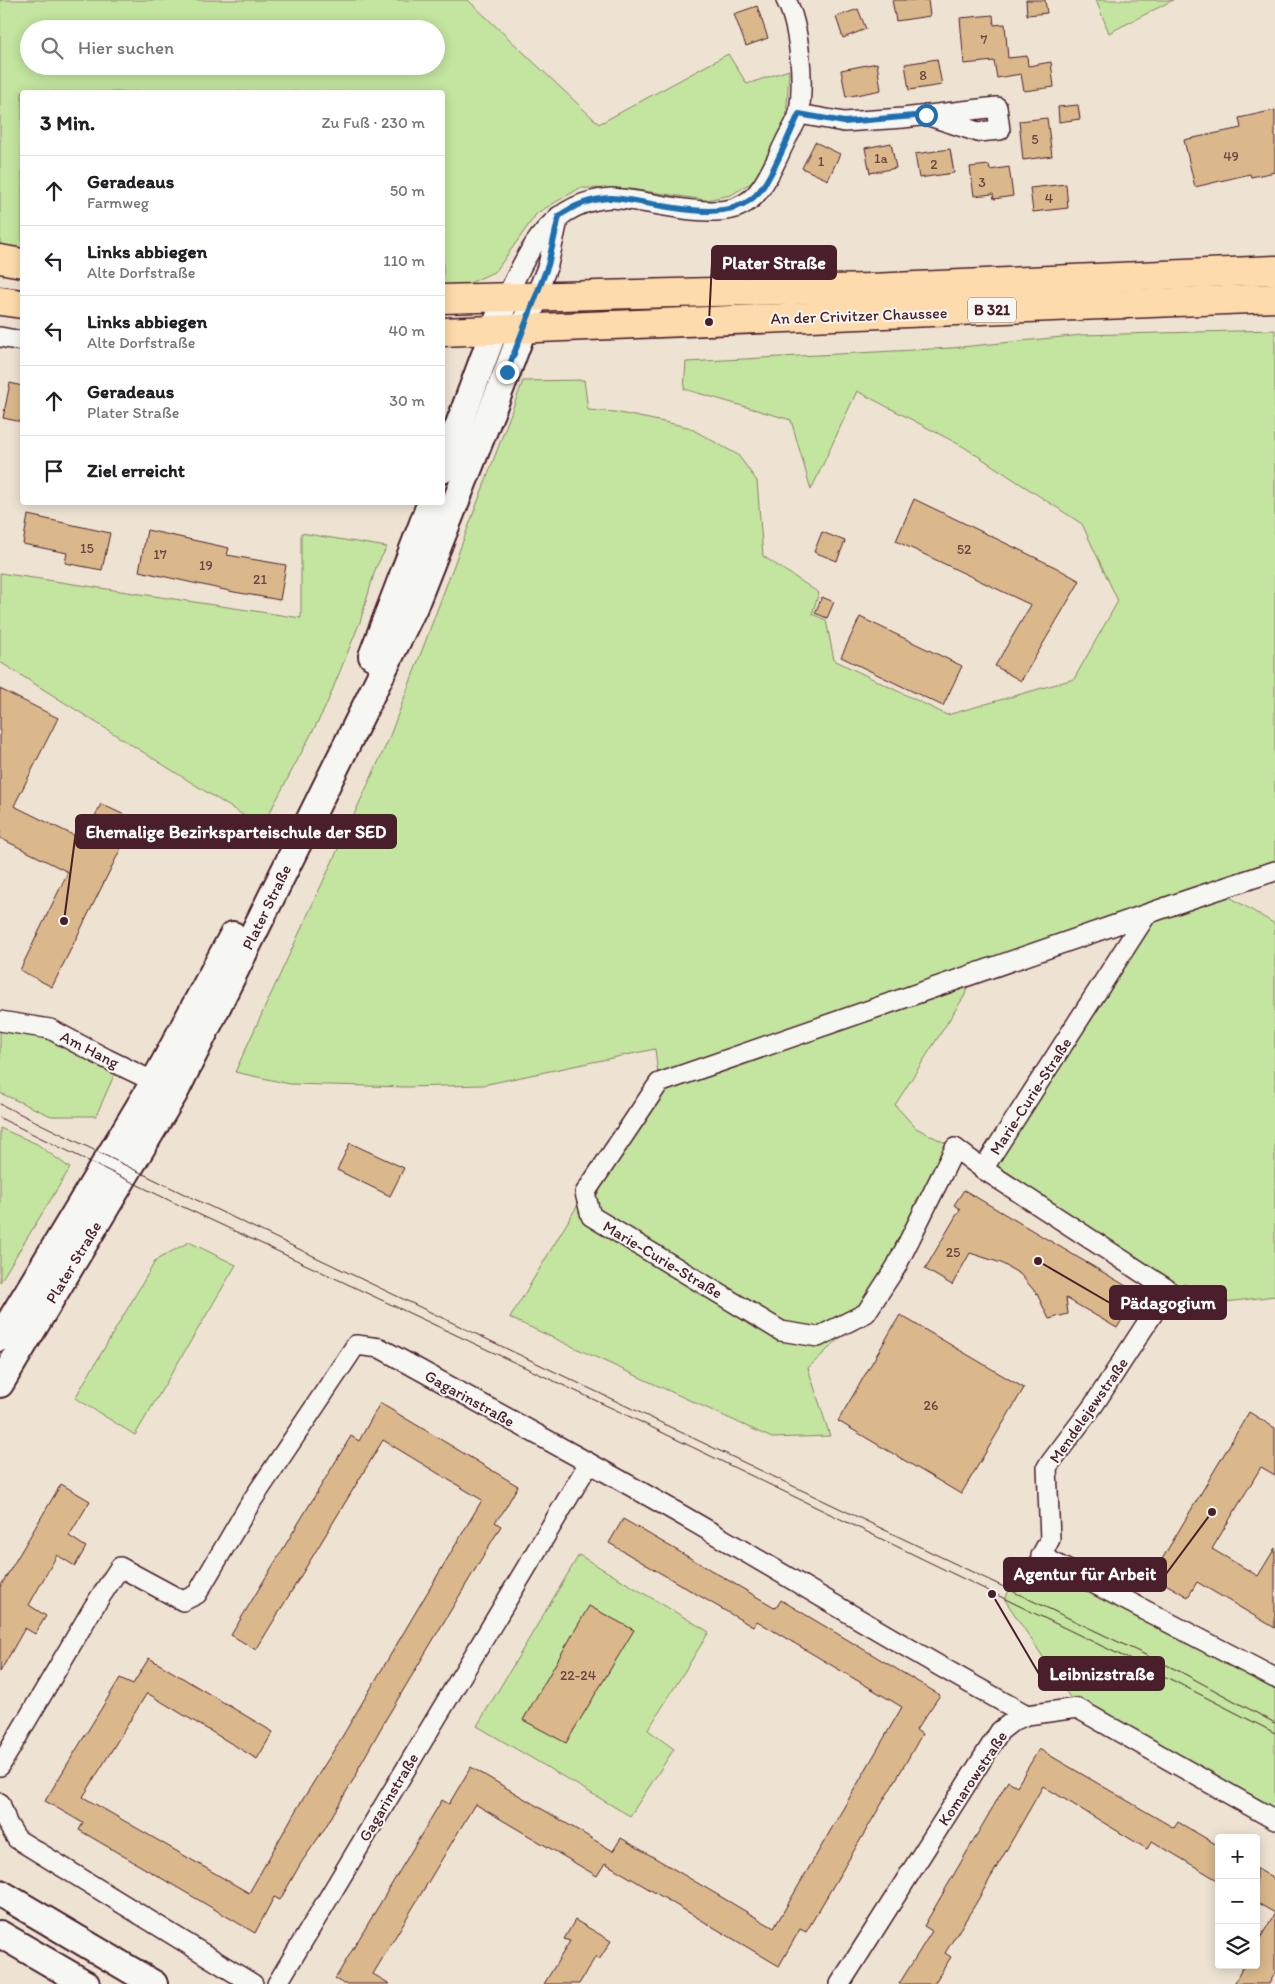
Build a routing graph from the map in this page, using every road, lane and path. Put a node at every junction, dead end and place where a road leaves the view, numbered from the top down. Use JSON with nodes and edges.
{"nodes":[{"id":1,"x":786,"y":0,"type":"edge"},
{"id":2,"x":799,"y":114,"type":"junction"},
{"id":3,"x":926,"y":115,"type":"dead end"},
{"id":4,"x":559,"y":216,"type":"junction"},
{"id":5,"x":0,"y":259,"type":"edge"},
{"id":6,"x":20,"y":263,"type":"edge"},
{"id":7,"x":1275,"y":270,"type":"edge"},
{"id":8,"x":535,"y":297,"type":"junction"},
{"id":9,"x":506,"y":298,"type":"junction"},
{"id":10,"x":1275,"y":298,"type":"edge"},
{"id":11,"x":445,"y":300,"type":"edge"},
{"id":12,"x":0,"y":301,"type":"edge"},
{"id":13,"x":20,"y":304,"type":"edge"},
{"id":14,"x":0,"y":305,"type":"edge"},
{"id":15,"x":20,"y":311,"type":"edge"},
{"id":16,"x":523,"y":329,"type":"junction"},
{"id":17,"x":495,"y":330,"type":"junction"},
{"id":18,"x":445,"y":332,"type":"edge"},
{"id":19,"x":0,"y":337,"type":"edge"},
{"id":20,"x":20,"y":341,"type":"edge"},
{"id":21,"x":445,"y":462,"type":"edge"},
{"id":22,"x":429,"y":505,"type":"edge"},
{"id":23,"x":1275,"y":871,"type":"edge"},
{"id":24,"x":1147,"y":914,"type":"junction"},
{"id":25,"x":0,"y":1021,"type":"edge"},
{"id":26,"x":164,"y":1087,"type":"junction"},
{"id":27,"x":982,"y":1169,"type":"junction"},
{"id":28,"x":0,"y":1338,"type":"edge"},
{"id":29,"x":0,"y":1384,"type":"edge"},
{"id":30,"x":589,"y":1463,"type":"junction"},
{"id":31,"x":1275,"y":1678,"type":"edge"},
{"id":32,"x":1027,"y":1715,"type":"junction"},
{"id":33,"x":0,"y":1766,"type":"edge"},
{"id":34,"x":0,"y":1803,"type":"edge"},
{"id":35,"x":1275,"y":1820,"type":"edge"},
{"id":36,"x":0,"y":1893,"type":"edge"},
{"id":37,"x":0,"y":1934,"type":"edge"},
{"id":38,"x":86,"y":1984,"type":"edge"},
{"id":39,"x":154,"y":1984,"type":"edge"},
{"id":40,"x":253,"y":1984,"type":"edge"},
{"id":41,"x":276,"y":1984,"type":"edge"},
{"id":42,"x":840,"y":1984,"type":"edge"}],
"edges":[{"from":1,"to":2,"type":"street"},
{"from":2,"to":3,"type":"street"},
{"from":2,"to":4,"type":"street"},
{"from":4,"to":8,"type":"street"},
{"from":4,"to":9,"type":"street"},
{"from":5,"to":6,"type":"main road"},
{"from":7,"to":8,"type":"main road","name":"An der Crivitzer Chaussee","number":"B 321"},
{"from":8,"to":9,"type":"main road","name":"An der Crivitzer Chaussee","number":"B 321"},
{"from":8,"to":16,"type":"street","name":"Plater Straße"},
{"from":9,"to":11,"type":"main road","name":"An der Crivitzer Chaussee","number":"B 321"},
{"from":9,"to":17,"type":"street"},
{"from":10,"to":16,"type":"main road","name":"An der Crivitzer Chaussee","number":"B 321"},
{"from":12,"to":13,"type":"main road"},
{"from":14,"to":15,"type":"street"},
{"from":16,"to":17,"type":"main road","name":"An der Crivitzer Chaussee","number":"B 321"},
{"from":16,"to":26,"type":"street","name":"Plater Straße"},
{"from":17,"to":18,"type":"main road","name":"An der Crivitzer Chaussee","number":"B 321"},
{"from":17,"to":21,"type":"street"},
{"from":19,"to":20,"type":"street"},
{"from":22,"to":26,"type":"street","name":"Plater Straße"},
{"from":23,"to":24,"type":"street","name":"Marie-Curie-Straße"},
{"from":24,"to":27,"type":"street","name":"Marie-Curie-Straße"},
{"from":24,"to":27,"type":"street","name":"Marie-Curie-Straße"},
{"from":25,"to":26,"type":"street","name":"Am Hang"},
{"from":26,"to":28,"type":"street","name":"Plater Straße"},
{"from":26,"to":29,"type":"street","name":"Plater Straße"},
{"from":27,"to":31,"type":"street","name":"Mendelejewstraße"},
{"from":30,"to":32,"type":"street"},
{"from":30,"to":33,"type":"street","name":"Gagarinstraße"},
{"from":30,"to":41,"type":"street","name":"Gagarinstraße"},
{"from":32,"to":35,"type":"street","name":"Komarowstraße"},
{"from":32,"to":42,"type":"street","name":"Komarowstraße"},
{"from":34,"to":40,"type":"street"},
{"from":36,"to":39,"type":"street"},
{"from":37,"to":38,"type":"street"}]}
